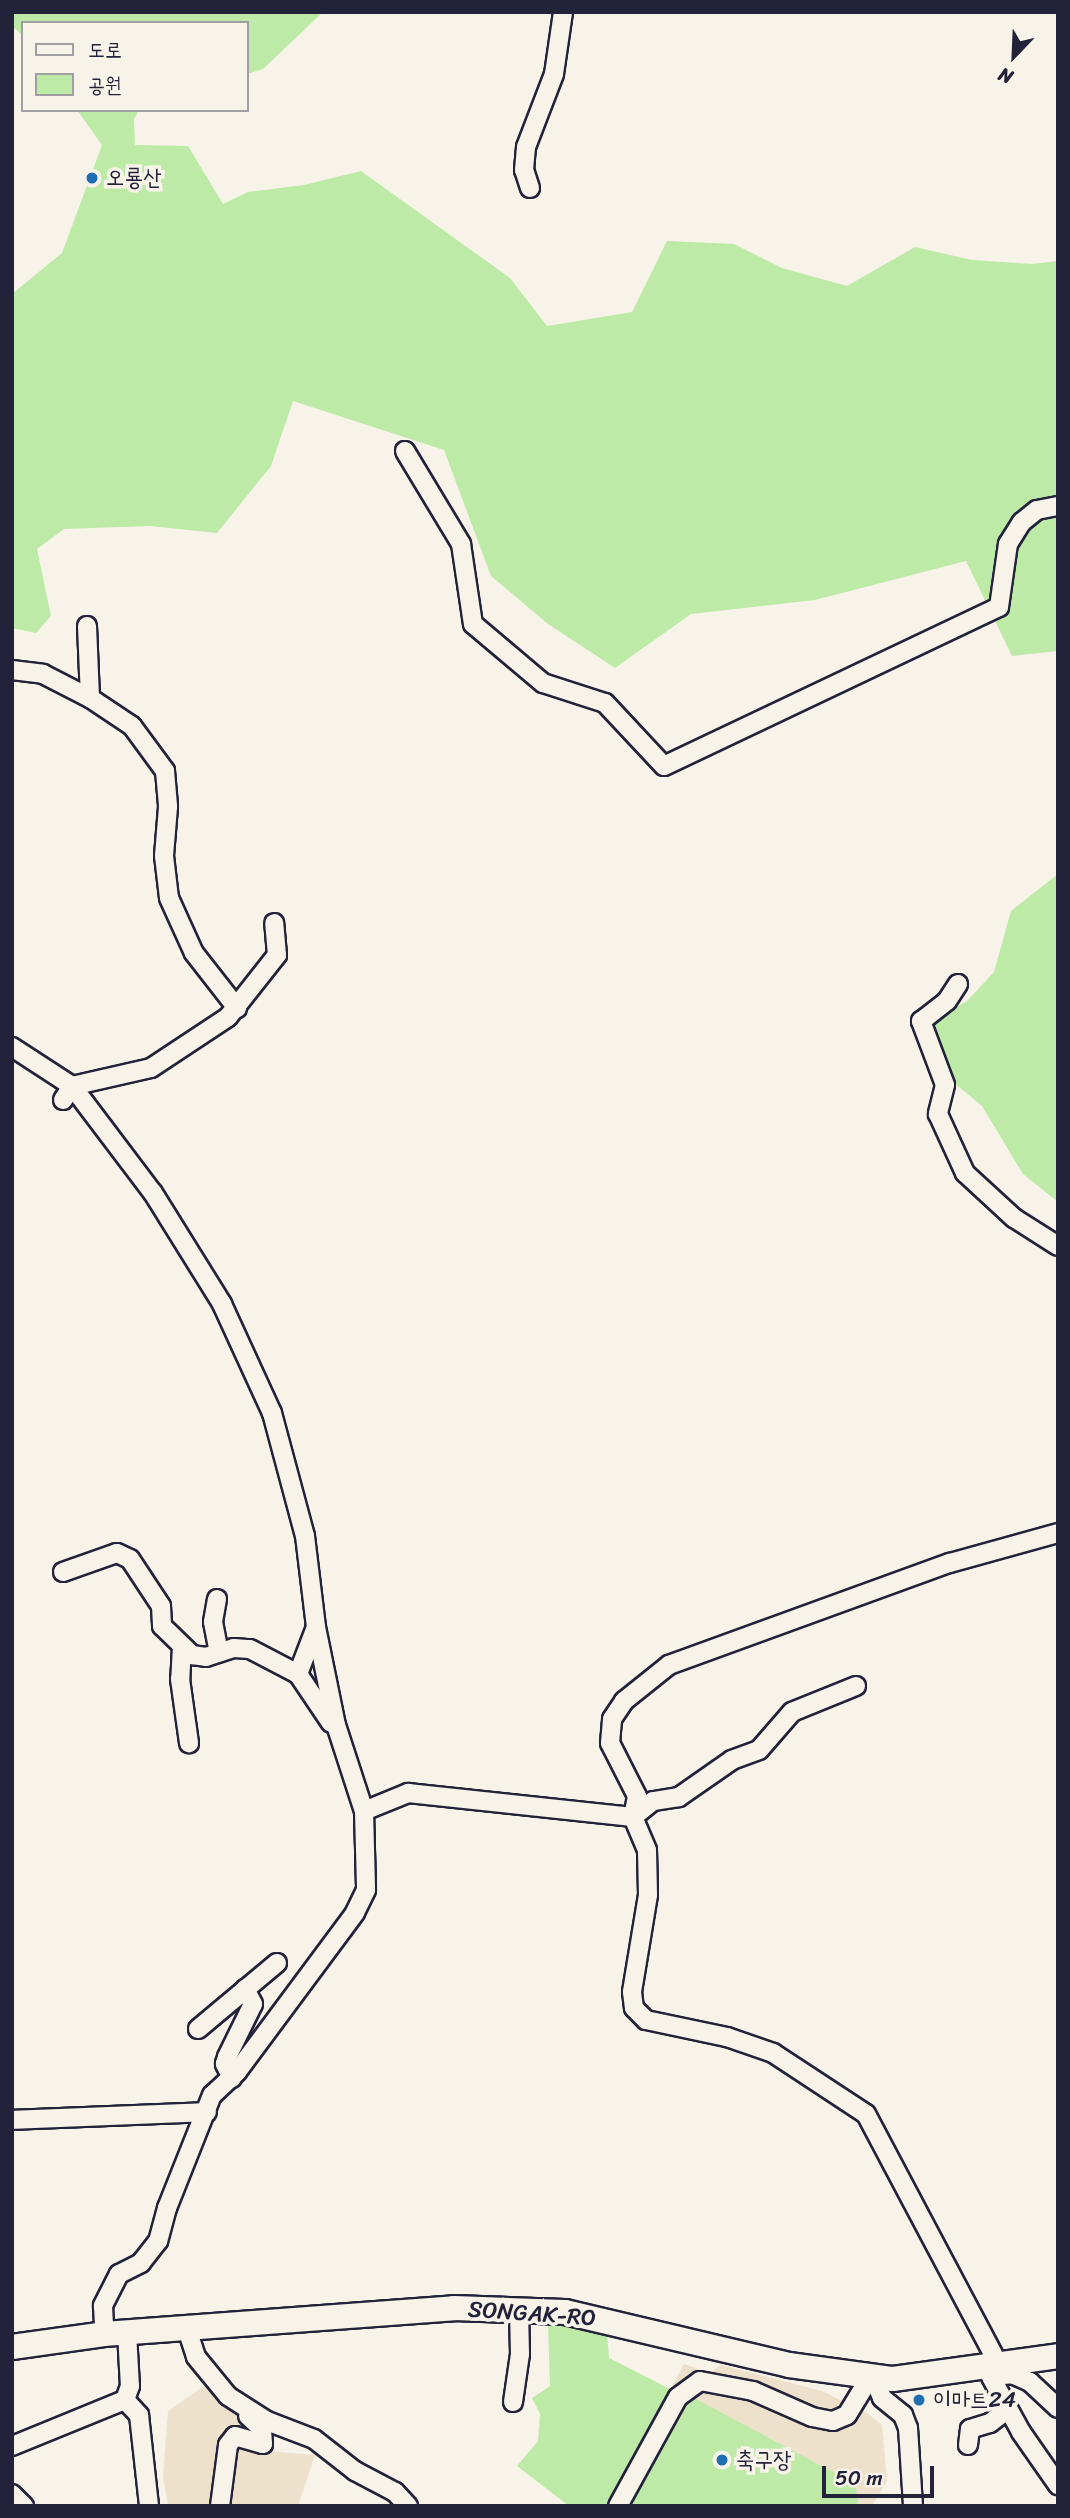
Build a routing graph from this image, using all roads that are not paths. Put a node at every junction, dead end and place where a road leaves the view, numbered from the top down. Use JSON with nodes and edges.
{"nodes":[{"id":1,"x":563,"y":12,"type":"edge"},
{"id":2,"x":530,"y":188,"type":"dead end"},
{"id":3,"x":405,"y":451,"type":"dead end"},
{"id":4,"x":1058,"y":506,"type":"edge"},
{"id":5,"x":87,"y":626,"type":"dead end"},
{"id":6,"x":12,"y":670,"type":"edge"},
{"id":7,"x":90,"y":698,"type":"junction"},
{"id":8,"x":274,"y":923,"type":"dead end"},
{"id":9,"x":958,"y":984,"type":"dead end"},
{"id":10,"x":237,"y":1008,"type":"junction"},
{"id":11,"x":12,"y":1047,"type":"edge"},
{"id":12,"x":67,"y":1093,"type":"junction"},
{"id":13,"x":1058,"y":1246,"type":"edge"},
{"id":14,"x":1058,"y":1533,"type":"edge"},
{"id":15,"x":63,"y":1572,"type":"dead end"},
{"id":16,"x":217,"y":1599,"type":"dead end"},
{"id":17,"x":316,"y":1627,"type":"junction"},
{"id":18,"x":182,"y":1646,"type":"junction"},
{"id":19,"x":219,"y":1652,"type":"junction"},
{"id":20,"x":298,"y":1674,"type":"junction"},
{"id":21,"x":856,"y":1686,"type":"dead end"},
{"id":22,"x":339,"y":1735,"type":"junction"},
{"id":23,"x":189,"y":1743,"type":"dead end"},
{"id":24,"x":364,"y":1811,"type":"junction"},
{"id":25,"x":633,"y":1817,"type":"junction"},
{"id":26,"x":277,"y":1963,"type":"dead end"},
{"id":27,"x":245,"y":1989,"type":"junction"},
{"id":28,"x":198,"y":2029,"type":"dead end"},
{"id":29,"x":232,"y":2078,"type":"junction"},
{"id":30,"x":207,"y":2112,"type":"junction"},
{"id":31,"x":12,"y":2120,"type":"edge"},
{"id":32,"x":519,"y":2309,"type":"junction"},
{"id":33,"x":116,"y":2329,"type":"junction"},
{"id":34,"x":187,"y":2329,"type":"junction"},
{"id":35,"x":12,"y":2339,"type":"edge"},
{"id":36,"x":12,"y":2347,"type":"edge"},
{"id":37,"x":1055,"y":2356,"type":"edge"},
{"id":38,"x":989,"y":2365,"type":"junction"},
{"id":39,"x":872,"y":2374,"type":"junction"},
{"id":40,"x":228,"y":2396,"type":"junction"},
{"id":41,"x":125,"y":2400,"type":"junction"},
{"id":42,"x":513,"y":2403,"type":"dead end"},
{"id":43,"x":1058,"y":2408,"type":"edge"},
{"id":44,"x":1008,"y":2409,"type":"junction"},
{"id":45,"x":968,"y":2445,"type":"dead end"},
{"id":46,"x":12,"y":2446,"type":"edge"},
{"id":47,"x":1058,"y":2485,"type":"edge"},
{"id":48,"x":12,"y":2494,"type":"edge"},
{"id":49,"x":24,"y":2506,"type":"edge"},
{"id":50,"x":149,"y":2506,"type":"edge"},
{"id":51,"x":220,"y":2506,"type":"edge"},
{"id":52,"x":408,"y":2506,"type":"edge"},
{"id":53,"x":618,"y":2506,"type":"edge"},
{"id":54,"x":914,"y":2506,"type":"edge"}],
"edges":[{"from":1,"to":2,"type":"street"},
{"from":3,"to":4,"type":"street"},
{"from":5,"to":7,"type":"street"},
{"from":6,"to":7,"type":"street"},
{"from":7,"to":10,"type":"street"},
{"from":8,"to":10,"type":"street"},
{"from":9,"to":13,"type":"street"},
{"from":10,"to":12,"type":"street"},
{"from":11,"to":12,"type":"street"},
{"from":12,"to":17,"type":"street"},
{"from":14,"to":25,"type":"street"},
{"from":15,"to":18,"type":"street"},
{"from":16,"to":19,"type":"street"},
{"from":17,"to":20,"type":"street"},
{"from":17,"to":22,"type":"street"},
{"from":18,"to":19,"type":"street"},
{"from":18,"to":23,"type":"street"},
{"from":19,"to":20,"type":"street"},
{"from":20,"to":22,"type":"street"},
{"from":21,"to":25,"type":"street"},
{"from":22,"to":24,"type":"street"},
{"from":24,"to":25,"type":"street"},
{"from":24,"to":29,"type":"street"},
{"from":25,"to":38,"type":"street"},
{"from":26,"to":27,"type":"street"},
{"from":27,"to":28,"type":"street"},
{"from":27,"to":29,"type":"street"},
{"from":29,"to":30,"type":"street"},
{"from":30,"to":31,"type":"street"},
{"from":30,"to":33,"type":"street"},
{"from":32,"to":34,"type":"main road","name":"SONGAK-RO"},
{"from":32,"to":39,"type":"main road","name":"SONGAK-RO"},
{"from":32,"to":42,"type":"street"},
{"from":33,"to":34,"type":"main road","name":"SONGAK-RO"},
{"from":33,"to":35,"type":"main road"},
{"from":33,"to":36,"type":"main road","name":"SONGAK-RO"},
{"from":33,"to":38,"type":"main road"},
{"from":33,"to":41,"type":"street"},
{"from":34,"to":40,"type":"street"},
{"from":37,"to":38,"type":"main road"},
{"from":38,"to":39,"type":"main road","name":"SONGAK-RO"},
{"from":38,"to":43,"type":"street"},
{"from":38,"to":44,"type":"street"},
{"from":39,"to":53,"type":"street"},
{"from":39,"to":54,"type":"street"},
{"from":40,"to":51,"type":"street"},
{"from":40,"to":52,"type":"street"},
{"from":41,"to":46,"type":"street"},
{"from":41,"to":50,"type":"street"},
{"from":44,"to":45,"type":"street"},
{"from":44,"to":47,"type":"street"},
{"from":48,"to":49,"type":"street"}]}
